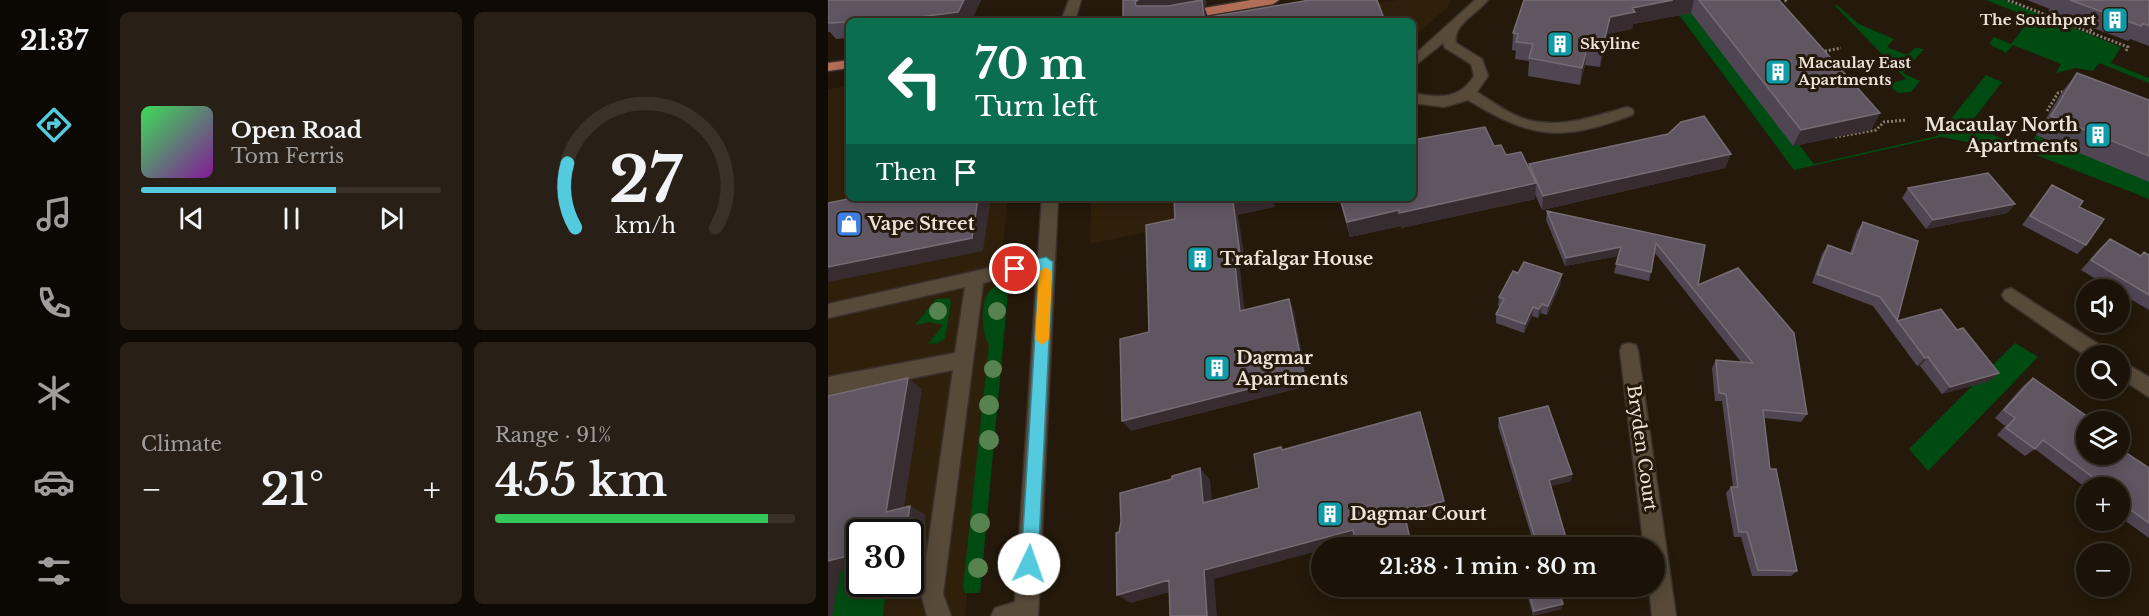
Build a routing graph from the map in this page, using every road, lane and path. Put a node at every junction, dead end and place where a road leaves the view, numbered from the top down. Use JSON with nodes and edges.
{"nodes":[{"id":1,"x":1075,"y":0,"type":"edge"},
{"id":2,"x":1273,"y":0,"type":"edge"},
{"id":3,"x":1482,"y":0,"type":"edge"},
{"id":4,"x":2008,"y":0,"type":"edge"},
{"id":5,"x":1069,"y":18,"type":"edge"},
{"id":6,"x":1168,"y":18,"type":"edge"},
{"id":7,"x":2094,"y":25,"type":"edge"},
{"id":8,"x":1452,"y":28,"type":"junction"},
{"id":9,"x":2089,"y":32,"type":"junction"},
{"id":10,"x":1840,"y":48,"type":"dead end"},
{"id":11,"x":2126,"y":51,"type":"dead end"},
{"id":12,"x":1814,"y":53,"type":"edge"},
{"id":13,"x":1416,"y":60,"type":"edge"},
{"id":14,"x":846,"y":64,"type":"edge"},
{"id":15,"x":828,"y":67,"type":"edge"},
{"id":16,"x":2075,"y":88,"type":"edge"},
{"id":17,"x":1469,"y":94,"type":"junction"},
{"id":18,"x":1416,"y":99,"type":"edge"},
{"id":19,"x":2047,"y":111,"type":"dead end"},
{"id":20,"x":1627,"y":112,"type":"dead end"},
{"id":21,"x":1906,"y":120,"type":"dead end"},
{"id":22,"x":1836,"y":137,"type":"edge"},
{"id":23,"x":1050,"y":201,"type":"edge"},
{"id":24,"x":1046,"y":262,"type":"junction"},
{"id":25,"x":975,"y":278,"type":"junction"},
{"id":26,"x":2011,"y":295,"type":"dead end"},
{"id":27,"x":828,"y":311,"type":"edge"},
{"id":28,"x":2085,"y":345,"type":"edge"},
{"id":29,"x":1629,"y":351,"type":"dead end"},
{"id":30,"x":963,"y":360,"type":"junction"},
{"id":31,"x":2130,"y":375,"type":"edge"},
{"id":32,"x":828,"y":386,"type":"edge"},
{"id":33,"x":2149,"y":388,"type":"edge"},
{"id":34,"x":1027,"y":613,"type":"edge"},
{"id":35,"x":939,"y":616,"type":"edge"},
{"id":36,"x":1003,"y":616,"type":"edge"},
{"id":37,"x":1664,"y":616,"type":"edge"}],
"edges":[{"from":1,"to":5,"type":"street"},
{"from":2,"to":6,"type":"main road"},
{"from":3,"to":8,"type":"street"},
{"from":4,"to":9,"type":"path"},
{"from":7,"to":9,"type":"path"},
{"from":8,"to":13,"type":"street"},
{"from":8,"to":17,"type":"street"},
{"from":9,"to":11,"type":"path"},
{"from":10,"to":12,"type":"path"},
{"from":14,"to":15,"type":"main road"},
{"from":16,"to":19,"type":"path"},
{"from":17,"to":18,"type":"street"},
{"from":17,"to":20,"type":"street"},
{"from":21,"to":22,"type":"path"},
{"from":23,"to":24,"type":"street"},
{"from":24,"to":25,"type":"street"},
{"from":24,"to":34,"type":"street"},
{"from":25,"to":27,"type":"street"},
{"from":25,"to":30,"type":"street"},
{"from":26,"to":28,"type":"street"},
{"from":29,"to":37,"type":"street","name":"Bryden Court"},
{"from":30,"to":32,"type":"street"},
{"from":30,"to":35,"type":"street"},
{"from":31,"to":33,"type":"street"},
{"from":34,"to":36,"type":"street"}]}
